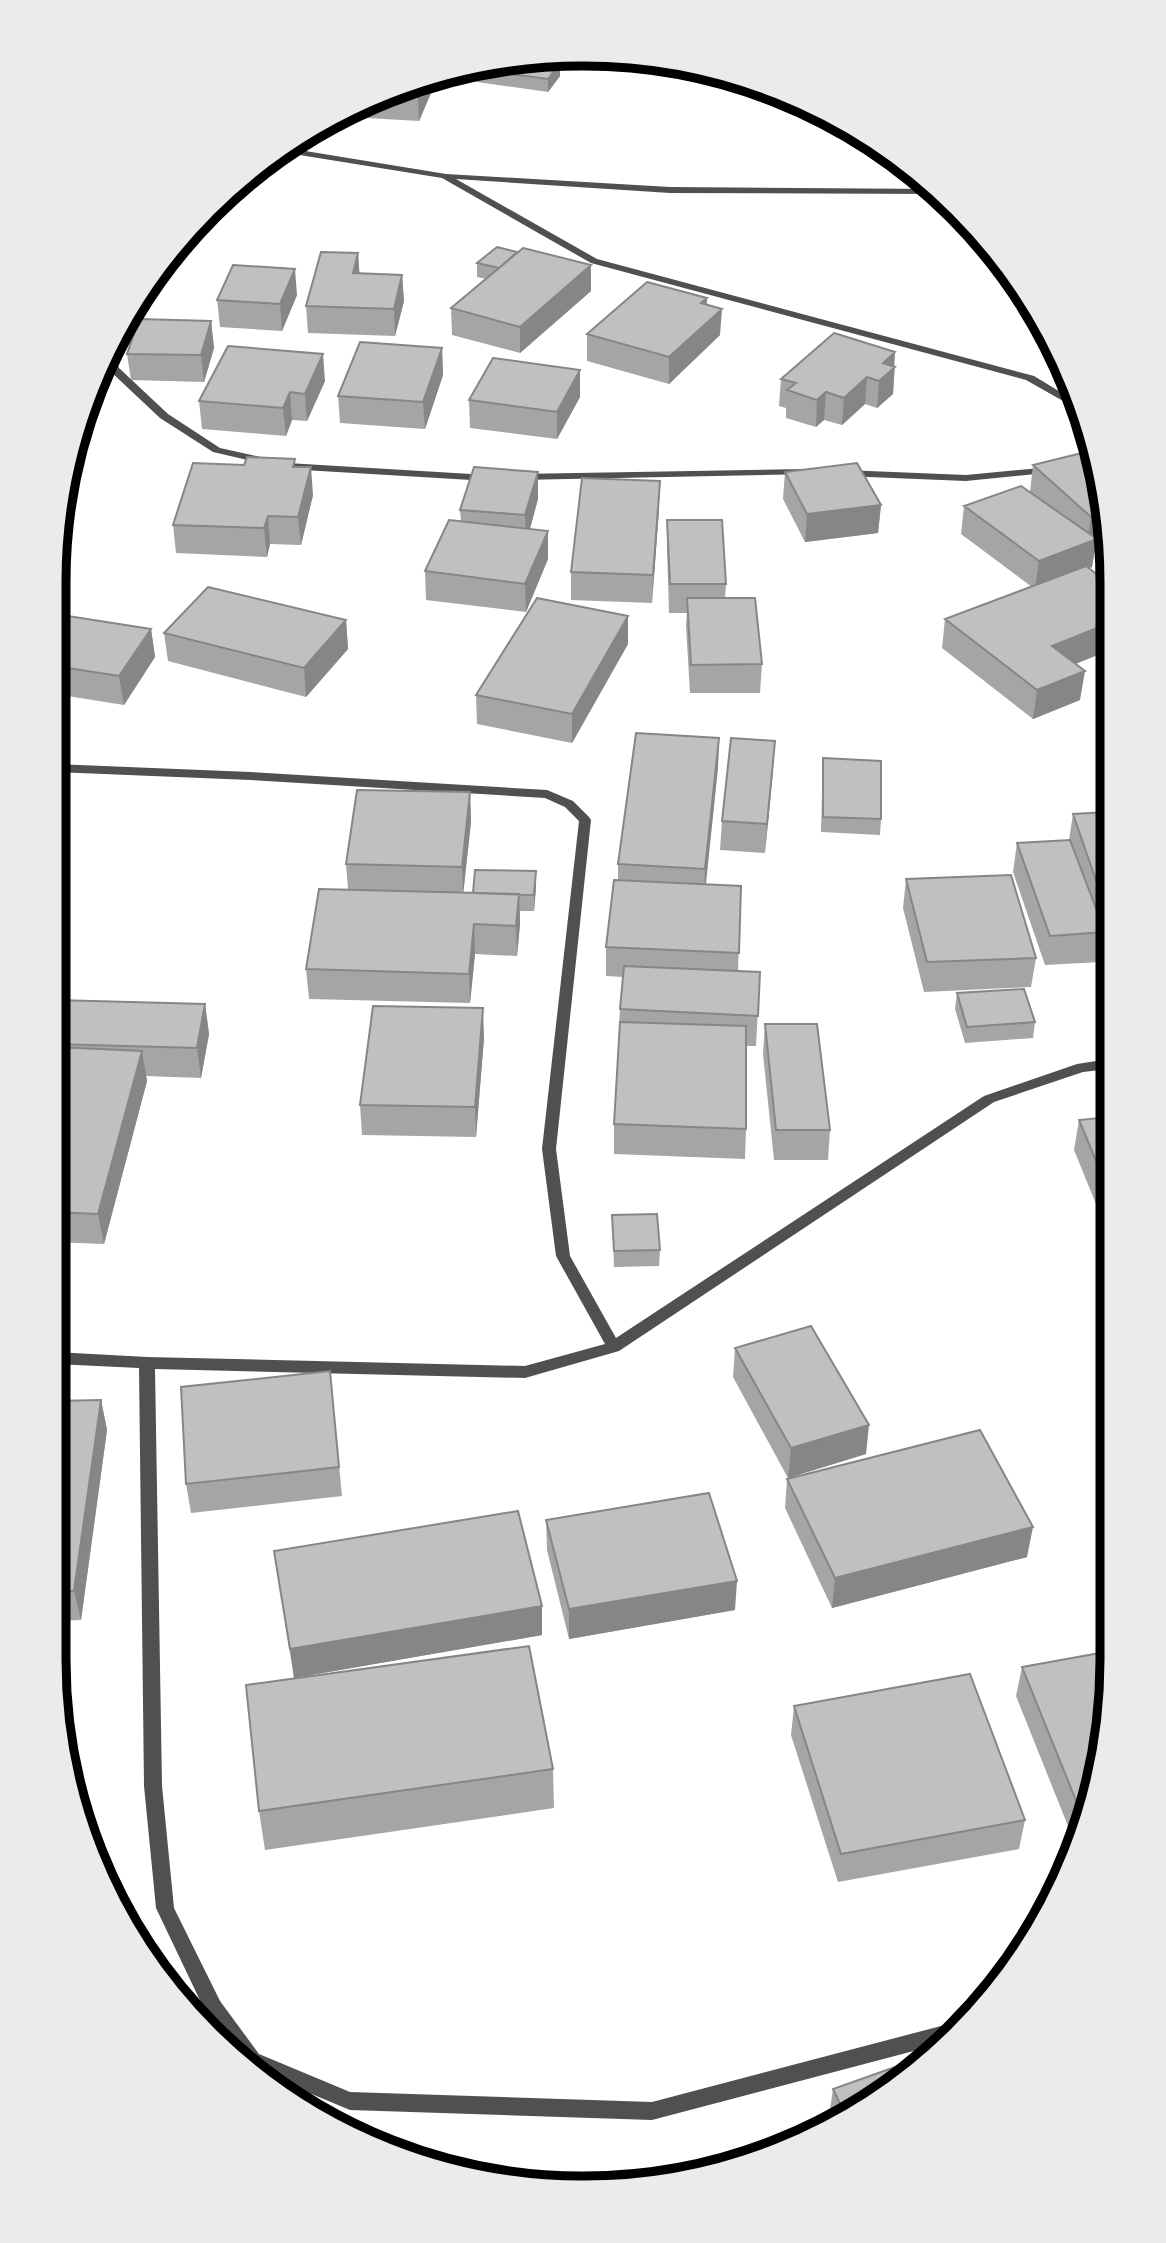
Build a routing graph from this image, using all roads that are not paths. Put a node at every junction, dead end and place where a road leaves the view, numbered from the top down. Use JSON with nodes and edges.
{"nodes":[{"id":1,"x":299,"y":152,"type":"edge"},
{"id":2,"x":444,"y":176,"type":"junction"},
{"id":3,"x":920,"y":192,"type":"edge"},
{"id":4,"x":114,"y":368,"type":"edge"},
{"id":5,"x":1065,"y":399,"type":"edge"},
{"id":6,"x":1069,"y":468,"type":"edge"},
{"id":7,"x":816,"y":472,"type":"edge"},
{"id":8,"x":830,"y":473,"type":"edge"},
{"id":9,"x":498,"y":478,"type":"edge"},
{"id":10,"x":512,"y":478,"type":"edge"},
{"id":11,"x":66,"y":768,"type":"edge"},
{"id":12,"x":1100,"y":1065,"type":"edge"},
{"id":13,"x":614,"y":1347,"type":"junction"},
{"id":14,"x":66,"y":1359,"type":"edge"},
{"id":15,"x":147,"y":1363,"type":"junction"},
{"id":16,"x":936,"y":2036,"type":"edge"},
{"id":17,"x":245,"y":2050,"type":"edge"},
{"id":18,"x":262,"y":2064,"type":"edge"}],
"edges":[{"from":1,"to":2,"type":"street"},
{"from":2,"to":3,"type":"street"},
{"from":2,"to":5,"type":"street"},
{"from":4,"to":9,"type":"street"},
{"from":6,"to":8,"type":"street"},
{"from":7,"to":10,"type":"street"},
{"from":11,"to":13,"type":"street"},
{"from":12,"to":13,"type":"street"},
{"from":13,"to":15,"type":"street"},
{"from":14,"to":15,"type":"street"},
{"from":15,"to":17,"type":"street"},
{"from":16,"to":18,"type":"street"}]}
